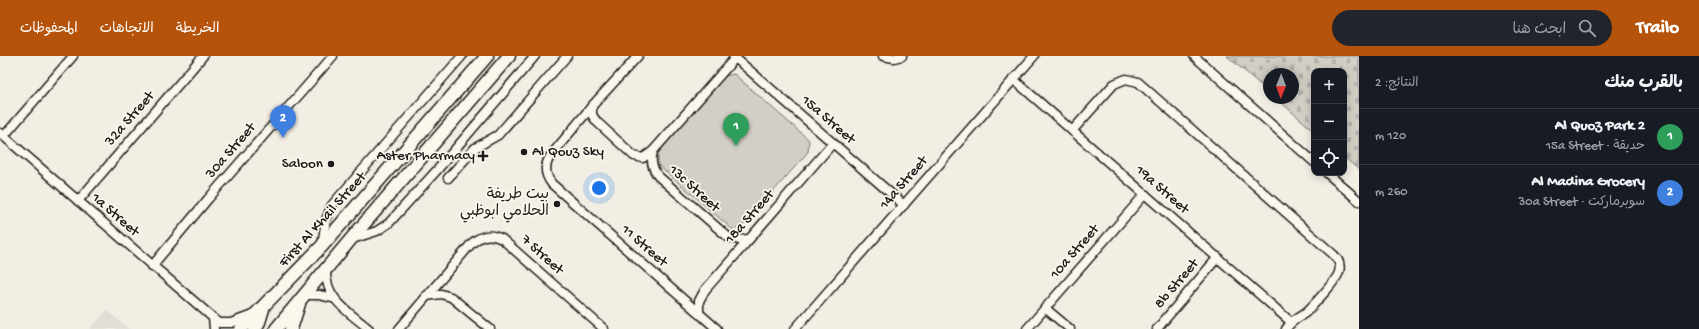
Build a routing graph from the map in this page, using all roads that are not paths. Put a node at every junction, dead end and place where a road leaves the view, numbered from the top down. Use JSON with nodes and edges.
{"nodes":[{"id":1,"x":73,"y":56,"type":"edge"},
{"id":2,"x":203,"y":56,"type":"edge"},
{"id":3,"x":333,"y":56,"type":"edge"},
{"id":4,"x":462,"y":56,"type":"edge"},
{"id":5,"x":487,"y":56,"type":"edge"},
{"id":6,"x":509,"y":56,"type":"edge"},
{"id":7,"x":535,"y":56,"type":"edge"},
{"id":8,"x":567,"y":56,"type":"edge"},
{"id":9,"x":638,"y":56,"type":"edge"},
{"id":10,"x":883,"y":56,"type":"edge"},
{"id":11,"x":902,"y":56,"type":"edge"},
{"id":12,"x":1034,"y":56,"type":"edge"},
{"id":13,"x":1194,"y":56,"type":"edge"},
{"id":14,"x":734,"y":57,"type":"edge"},
{"id":15,"x":479,"y":62,"type":"edge"},
{"id":16,"x":1014,"y":79,"type":"junction"},
{"id":17,"x":592,"y":106,"type":"junction"},
{"id":18,"x":1072,"y":131,"type":"junction"},
{"id":19,"x":2,"y":134,"type":"edge"},
{"id":20,"x":833,"y":143,"type":"junction"},
{"id":21,"x":653,"y":151,"type":"junction"},
{"id":22,"x":1311,"y":159,"type":"edge"},
{"id":23,"x":1330,"y":176,"type":"edge"},
{"id":24,"x":448,"y":178,"type":"dead end"},
{"id":25,"x":1145,"y":194,"type":"junction"},
{"id":26,"x":78,"y":201,"type":"junction"},
{"id":27,"x":1359,"y":201,"type":"edge"},
{"id":28,"x":904,"y":205,"type":"junction"},
{"id":29,"x":351,"y":239,"type":"junction"},
{"id":30,"x":749,"y":240,"type":"junction"},
{"id":31,"x":322,"y":246,"type":"junction"},
{"id":32,"x":1218,"y":257,"type":"junction"},
{"id":33,"x":152,"y":266,"type":"junction"},
{"id":34,"x":326,"y":270,"type":"junction"},
{"id":35,"x":426,"y":296,"type":"junction"},
{"id":36,"x":302,"y":298,"type":"junction"},
{"id":37,"x":333,"y":298,"type":"junction"},
{"id":38,"x":1045,"y":308,"type":"junction"},
{"id":39,"x":260,"y":310,"type":"junction"},
{"id":40,"x":700,"y":314,"type":"junction"},
{"id":41,"x":212,"y":318,"type":"junction"},
{"id":42,"x":1288,"y":325,"type":"edge"},
{"id":43,"x":214,"y":329,"type":"edge"},
{"id":44,"x":241,"y":329,"type":"edge"},
{"id":45,"x":255,"y":329,"type":"edge"},
{"id":46,"x":276,"y":329,"type":"edge"},
{"id":47,"x":291,"y":329,"type":"edge"},
{"id":48,"x":369,"y":329,"type":"edge"},
{"id":49,"x":399,"y":329,"type":"edge"},
{"id":50,"x":490,"y":329,"type":"edge"},
{"id":51,"x":604,"y":329,"type":"edge"},
{"id":52,"x":717,"y":329,"type":"edge"},
{"id":53,"x":795,"y":329,"type":"edge"},
{"id":54,"x":1027,"y":329,"type":"edge"},
{"id":55,"x":1070,"y":329,"type":"edge"},
{"id":56,"x":1157,"y":329,"type":"edge"}],
"edges":[{"from":1,"to":19,"type":"street"},
{"from":2,"to":26,"type":"street","name":"32a Street"},
{"from":3,"to":33,"type":"street","name":"30a Street"},
{"from":4,"to":31,"type":"street"},
{"from":5,"to":15,"type":"main road","name":"First Al Khail Street"},
{"from":6,"to":29,"type":"main road"},
{"from":7,"to":29,"type":"street"},
{"from":8,"to":24,"type":"street"},
{"from":9,"to":17,"type":"street"},
{"from":10,"to":11,"type":"street"},
{"from":12,"to":16,"type":"street","name":"14a Street"},
{"from":13,"to":22,"type":"street"},
{"from":14,"to":20,"type":"street","name":"15a Street"},
{"from":14,"to":21,"type":"street"},
{"from":15,"to":31,"type":"main road","name":"First Al Khail Street"},
{"from":16,"to":18,"type":"street","name":"19a Street"},
{"from":16,"to":28,"type":"street","name":"14a Street"},
{"from":17,"to":21,"type":"street"},
{"from":17,"to":40,"type":"street","name":"11 Street"},
{"from":18,"to":25,"type":"street","name":"19a Street"},
{"from":18,"to":42,"type":"street"},
{"from":19,"to":26,"type":"street","name":"1a Street"},
{"from":20,"to":28,"type":"street","name":"15a Street"},
{"from":20,"to":30,"type":"street","name":"18a Street"},
{"from":21,"to":30,"type":"street","name":"13c Street"},
{"from":23,"to":27,"type":"street"},
{"from":25,"to":32,"type":"street","name":"19a Street"},
{"from":25,"to":38,"type":"street","name":"10a Street"},
{"from":26,"to":33,"type":"street","name":"1a Street"},
{"from":28,"to":53,"type":"street","name":"14a Street"},
{"from":29,"to":34,"type":"main road"},
{"from":30,"to":40,"type":"street","name":"18a Street"},
{"from":31,"to":39,"type":"main road","name":"First Al Khail Street"},
{"from":32,"to":42,"type":"street","name":"19a Street"},
{"from":32,"to":56,"type":"street","name":"8b Street"},
{"from":33,"to":41,"type":"street","name":"1a Street"},
{"from":34,"to":36,"type":"main road"},
{"from":34,"to":37,"type":"street"},
{"from":35,"to":49,"type":"street","name":"7 Street"},
{"from":35,"to":50,"type":"street"},
{"from":35,"to":51,"type":"street","name":"7 Street"},
{"from":36,"to":37,"type":"street"},
{"from":36,"to":46,"type":"main road"},
{"from":36,"to":47,"type":"main road"},
{"from":37,"to":48,"type":"street"},
{"from":38,"to":54,"type":"street","name":"10a Street"},
{"from":38,"to":55,"type":"street"},
{"from":39,"to":41,"type":"street","name":"1a Street"},
{"from":39,"to":44,"type":"main road","name":"First Al Khail Street"},
{"from":39,"to":45,"type":"main road"},
{"from":40,"to":52,"type":"street","name":"11 Street"},
{"from":41,"to":43,"type":"street"}]}
